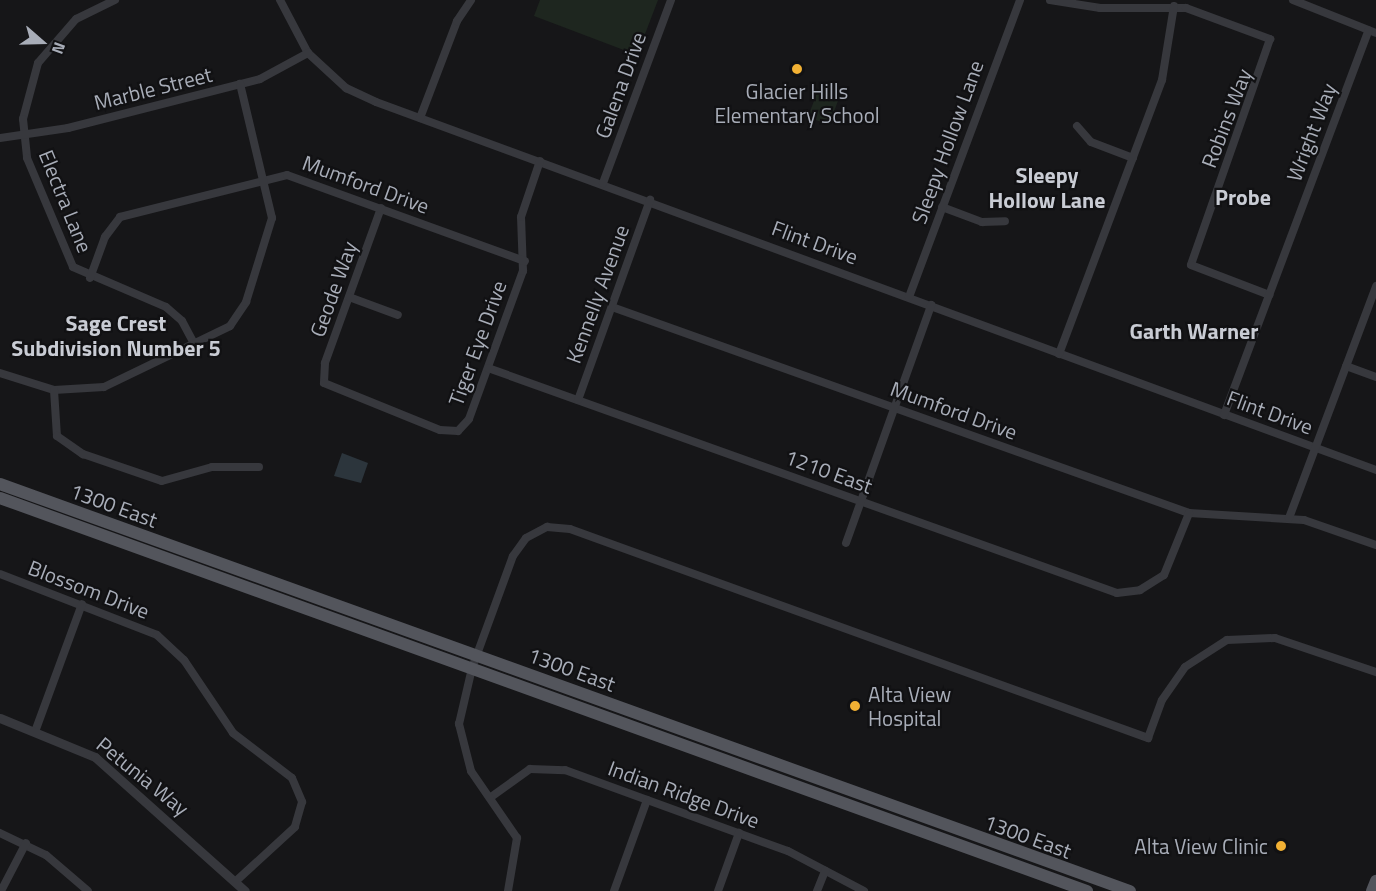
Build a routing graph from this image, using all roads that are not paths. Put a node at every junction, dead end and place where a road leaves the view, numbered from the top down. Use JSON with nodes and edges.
{"nodes":[{"id":1,"x":114,"y":0,"type":"edge"},
{"id":2,"x":280,"y":0,"type":"edge"},
{"id":3,"x":471,"y":0,"type":"edge"},
{"id":4,"x":671,"y":0,"type":"edge"},
{"id":5,"x":1020,"y":0,"type":"edge"},
{"id":6,"x":1050,"y":0,"type":"edge"},
{"id":7,"x":1293,"y":0,"type":"edge"},
{"id":8,"x":1174,"y":6,"type":"junction"},
{"id":9,"x":1372,"y":32,"type":"edge"},
{"id":10,"x":308,"y":53,"type":"junction"},
{"id":11,"x":240,"y":84,"type":"junction"},
{"id":12,"x":420,"y":118,"type":"junction"},
{"id":13,"x":1077,"y":126,"type":"dead end"},
{"id":14,"x":24,"y":135,"type":"junction"},
{"id":15,"x":0,"y":138,"type":"edge"},
{"id":16,"x":1133,"y":158,"type":"junction"},
{"id":17,"x":540,"y":160,"type":"junction"},
{"id":18,"x":264,"y":179,"type":"junction"},
{"id":19,"x":603,"y":183,"type":"junction"},
{"id":20,"x":650,"y":200,"type":"junction"},
{"id":21,"x":942,"y":207,"type":"junction"},
{"id":22,"x":381,"y":208,"type":"junction"},
{"id":23,"x":1005,"y":221,"type":"dead end"},
{"id":24,"x":525,"y":261,"type":"junction"},
{"id":25,"x":90,"y":278,"type":"junction"},
{"id":26,"x":1376,"y":286,"type":"edge"},
{"id":27,"x":1269,"y":295,"type":"junction"},
{"id":28,"x":349,"y":297,"type":"junction"},
{"id":29,"x":909,"y":297,"type":"junction"},
{"id":30,"x":931,"y":305,"type":"junction"},
{"id":31,"x":612,"y":307,"type":"junction"},
{"id":32,"x":398,"y":315,"type":"dead end"},
{"id":33,"x":196,"y":347,"type":"junction"},
{"id":34,"x":1059,"y":354,"type":"junction"},
{"id":35,"x":1346,"y":366,"type":"junction"},
{"id":36,"x":488,"y":368,"type":"junction"},
{"id":37,"x":0,"y":373,"type":"edge"},
{"id":38,"x":1376,"y":377,"type":"edge"},
{"id":39,"x":324,"y":383,"type":"joint"},
{"id":40,"x":54,"y":390,"type":"junction"},
{"id":41,"x":578,"y":400,"type":"junction"},
{"id":42,"x":894,"y":408,"type":"junction"},
{"id":43,"x":1224,"y":415,"type":"junction"},
{"id":44,"x":1315,"y":448,"type":"junction"},
{"id":45,"x":259,"y":467,"type":"dead end"},
{"id":46,"x":1376,"y":470,"type":"edge"},
{"id":47,"x":0,"y":484,"type":"edge"},
{"id":48,"x":0,"y":498,"type":"edge"},
{"id":49,"x":861,"y":502,"type":"junction"},
{"id":50,"x":1189,"y":513,"type":"junction"},
{"id":51,"x":1289,"y":518,"type":"junction"},
{"id":52,"x":846,"y":543,"type":"dead end"},
{"id":53,"x":1376,"y":545,"type":"edge"},
{"id":54,"x":0,"y":574,"type":"edge"},
{"id":55,"x":82,"y":604,"type":"junction"},
{"id":56,"x":477,"y":655,"type":"junction"},
{"id":57,"x":472,"y":668,"type":"junction"},
{"id":58,"x":1376,"y":672,"type":"edge"},
{"id":59,"x":0,"y":718,"type":"edge"},
{"id":60,"x":36,"y":729,"type":"junction"},
{"id":61,"x":491,"y":797,"type":"junction"},
{"id":62,"x":647,"y":800,"type":"junction"},
{"id":63,"x":0,"y":833,"type":"edge"},
{"id":64,"x":739,"y":833,"type":"junction"},
{"id":65,"x":26,"y":843,"type":"junction"},
{"id":66,"x":825,"y":870,"type":"junction"},
{"id":67,"x":236,"y":881,"type":"junction"},
{"id":68,"x":1376,"y":881,"type":"edge"},
{"id":69,"x":1,"y":891,"type":"edge"},
{"id":70,"x":88,"y":891,"type":"edge"},
{"id":71,"x":245,"y":891,"type":"edge"},
{"id":72,"x":507,"y":891,"type":"edge"},
{"id":73,"x":614,"y":891,"type":"edge"},
{"id":74,"x":718,"y":891,"type":"edge"},
{"id":75,"x":817,"y":891,"type":"edge"},
{"id":76,"x":864,"y":891,"type":"edge"},
{"id":77,"x":1087,"y":891,"type":"edge"},
{"id":78,"x":1130,"y":891,"type":"edge"},
{"id":79,"x":1372,"y":891,"type":"edge"}],
"edges":[{"from":1,"to":14,"type":"street","name":"Electra Lane"},
{"from":2,"to":10,"type":"street","name":"Flint Drive"},
{"from":3,"to":12,"type":"street"},
{"from":4,"to":19,"type":"street","name":"Galena Drive"},
{"from":5,"to":21,"type":"street","name":"Sleepy Hollow Lane"},
{"from":6,"to":8,"type":"street"},
{"from":7,"to":9,"type":"street"},
{"from":8,"to":16,"type":"street"},
{"from":8,"to":27,"type":"street","name":"Robins Way"},
{"from":9,"to":27,"type":"street","name":"Wright Way"},
{"from":10,"to":11,"type":"street","name":"Marble Street"},
{"from":10,"to":12,"type":"street","name":"Flint Drive"},
{"from":11,"to":14,"type":"street","name":"Marble Street"},
{"from":11,"to":18,"type":"street"},
{"from":12,"to":17,"type":"street","name":"Flint Drive"},
{"from":13,"to":16,"type":"street"},
{"from":14,"to":15,"type":"street","name":"Marble Street"},
{"from":14,"to":25,"type":"street","name":"Electra Lane"},
{"from":16,"to":34,"type":"street"},
{"from":17,"to":19,"type":"street","name":"Flint Drive"},
{"from":17,"to":24,"type":"street","name":"Tiger Eye Drive"},
{"from":18,"to":22,"type":"street","name":"Mumford Drive"},
{"from":18,"to":25,"type":"street","name":"Mumford Drive"},
{"from":18,"to":33,"type":"street"},
{"from":19,"to":20,"type":"street","name":"Flint Drive"},
{"from":20,"to":29,"type":"street","name":"Flint Drive"},
{"from":20,"to":31,"type":"street","name":"Kennelly Avenue"},
{"from":21,"to":23,"type":"street"},
{"from":21,"to":29,"type":"street","name":"Sleepy Hollow Lane"},
{"from":22,"to":24,"type":"street","name":"Mumford Drive"},
{"from":22,"to":28,"type":"street","name":"Geode Way"},
{"from":24,"to":36,"type":"street","name":"Tiger Eye Drive"},
{"from":25,"to":33,"type":"street","name":"Electra Lane"},
{"from":26,"to":35,"type":"street"},
{"from":27,"to":43,"type":"street","name":"Wright Way"},
{"from":28,"to":32,"type":"street"},
{"from":28,"to":39,"type":"street","name":"Geode Way"},
{"from":29,"to":30,"type":"street","name":"Flint Drive"},
{"from":30,"to":34,"type":"street","name":"Flint Drive"},
{"from":30,"to":42,"type":"street"},
{"from":31,"to":41,"type":"street","name":"Kennelly Avenue"},
{"from":31,"to":42,"type":"street","name":"Mumford Drive"},
{"from":33,"to":40,"type":"street"},
{"from":34,"to":43,"type":"street","name":"Flint Drive"},
{"from":35,"to":38,"type":"street"},
{"from":35,"to":44,"type":"street"},
{"from":36,"to":39,"type":"street","name":"Tiger Eye Drive"},
{"from":36,"to":41,"type":"street","name":"1210 East"},
{"from":37,"to":40,"type":"street"},
{"from":40,"to":45,"type":"street"},
{"from":41,"to":49,"type":"street","name":"1210 East"},
{"from":42,"to":49,"type":"street"},
{"from":42,"to":50,"type":"street","name":"Mumford Drive"},
{"from":43,"to":44,"type":"street","name":"Flint Drive"},
{"from":44,"to":46,"type":"street","name":"Flint Drive"},
{"from":44,"to":51,"type":"street"},
{"from":47,"to":56,"type":"main road","name":"1300 East"},
{"from":48,"to":57,"type":"main road","name":"1300 East"},
{"from":49,"to":50,"type":"street","name":"1210 East"},
{"from":49,"to":52,"type":"street"},
{"from":50,"to":51,"type":"street","name":"Mumford Drive"},
{"from":51,"to":53,"type":"street","name":"Mumford Drive"},
{"from":54,"to":55,"type":"street","name":"Blossom Drive"},
{"from":55,"to":60,"type":"street"},
{"from":55,"to":67,"type":"street","name":"Blossom Drive"},
{"from":56,"to":57,"type":"street"},
{"from":56,"to":58,"type":"street"},
{"from":56,"to":78,"type":"main road","name":"1300 East"},
{"from":57,"to":61,"type":"street"},
{"from":57,"to":77,"type":"main road","name":"1300 East"},
{"from":59,"to":60,"type":"street","name":"Petunia Way"},
{"from":60,"to":67,"type":"street","name":"Petunia Way"},
{"from":61,"to":62,"type":"street","name":"Indian Ridge Drive"},
{"from":61,"to":72,"type":"street"},
{"from":62,"to":64,"type":"street","name":"Indian Ridge Drive"},
{"from":62,"to":73,"type":"street"},
{"from":63,"to":65,"type":"street"},
{"from":64,"to":66,"type":"street","name":"Indian Ridge Drive"},
{"from":64,"to":74,"type":"street"},
{"from":65,"to":69,"type":"street"},
{"from":65,"to":70,"type":"street"},
{"from":66,"to":75,"type":"street"},
{"from":66,"to":76,"type":"street","name":"Indian Ridge Drive"},
{"from":67,"to":71,"type":"street","name":"Petunia Way"},
{"from":68,"to":79,"type":"main road"}]}
